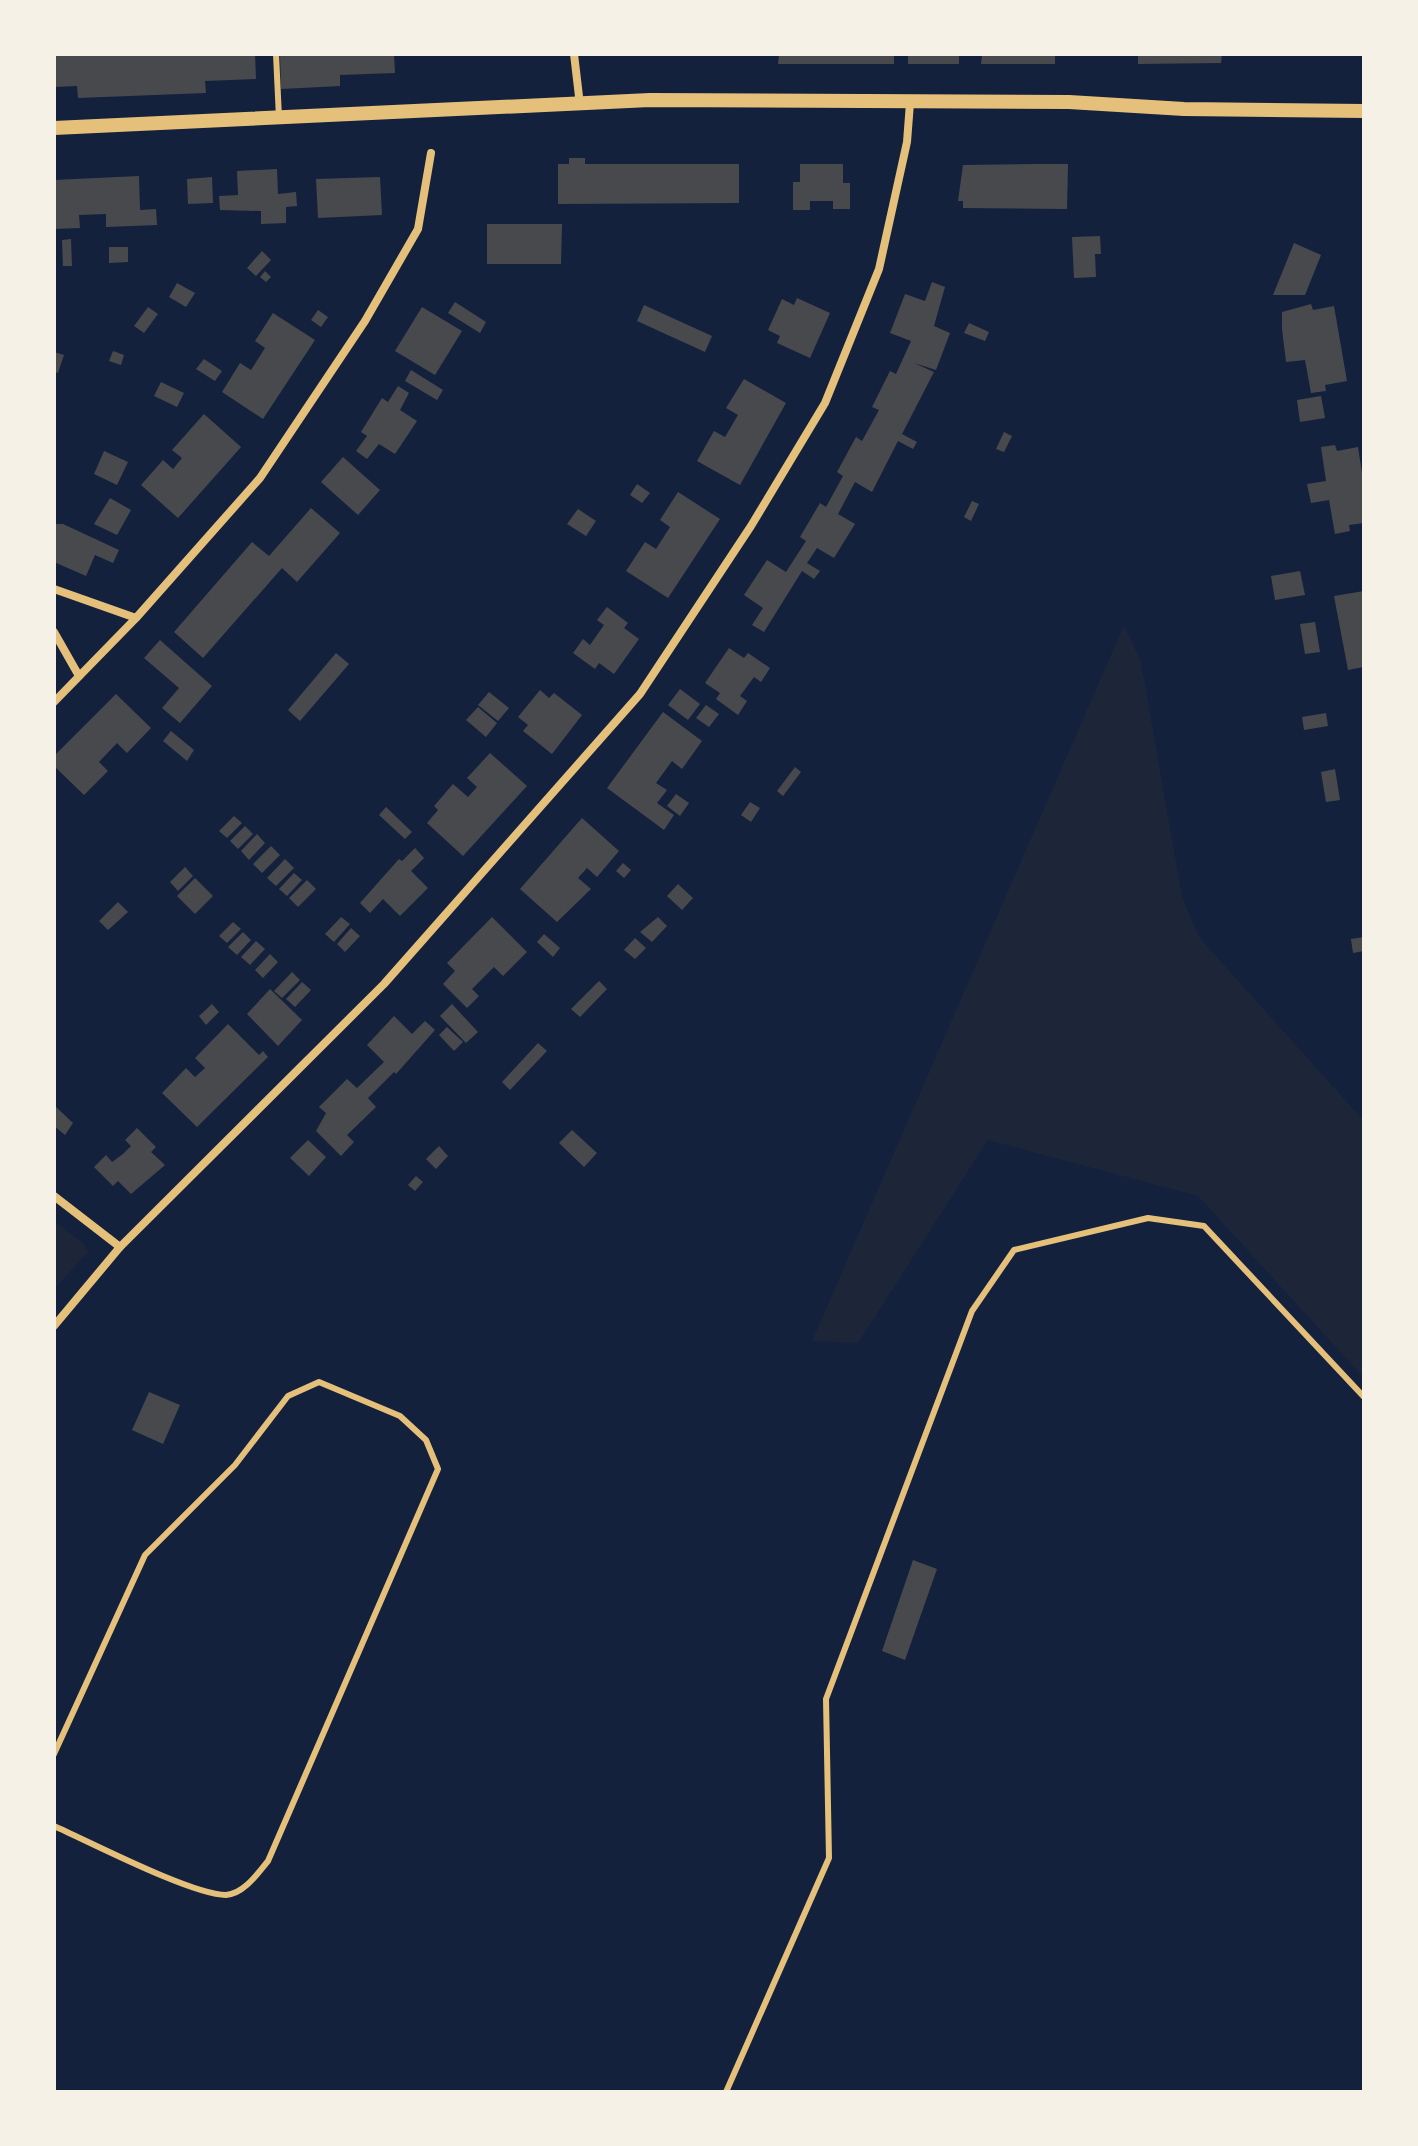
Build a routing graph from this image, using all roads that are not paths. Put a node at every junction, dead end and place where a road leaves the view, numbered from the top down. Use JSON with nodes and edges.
{"nodes":[{"id":1,"x":276,"y":54,"type":"edge"},
{"id":2,"x":574,"y":54,"type":"edge"},
{"id":3,"x":910,"y":103,"type":"junction"},
{"id":4,"x":580,"y":105,"type":"junction"},
{"id":5,"x":1364,"y":111,"type":"edge"},
{"id":6,"x":279,"y":118,"type":"junction"},
{"id":7,"x":54,"y":128,"type":"edge"},
{"id":8,"x":431,"y":153,"type":"dead end"},
{"id":9,"x":54,"y":589,"type":"edge"},
{"id":10,"x":136,"y":618,"type":"junction"},
{"id":11,"x":54,"y":632,"type":"edge"},
{"id":12,"x":79,"y":676,"type":"junction"},
{"id":13,"x":54,"y":702,"type":"edge"},
{"id":14,"x":54,"y":1196,"type":"edge"},
{"id":15,"x":120,"y":1247,"type":"junction"},
{"id":16,"x":54,"y":1326,"type":"edge"},
{"id":17,"x":1364,"y":1397,"type":"edge"},
{"id":18,"x":54,"y":1754,"type":"edge"},
{"id":19,"x":54,"y":1826,"type":"edge"},
{"id":20,"x":726,"y":2092,"type":"edge"}],
"edges":[{"from":1,"to":6,"type":"lane"},
{"from":2,"to":4,"type":"street"},
{"from":3,"to":4,"type":"street"},
{"from":3,"to":5,"type":"street"},
{"from":3,"to":15,"type":"street"},
{"from":4,"to":6,"type":"street"},
{"from":6,"to":7,"type":"street"},
{"from":8,"to":10,"type":"street"},
{"from":9,"to":10,"type":"street"},
{"from":10,"to":12,"type":"street"},
{"from":11,"to":12,"type":"street"},
{"from":12,"to":13,"type":"street"},
{"from":14,"to":15,"type":"street"},
{"from":15,"to":16,"type":"street"},
{"from":17,"to":20,"type":"lane"},
{"from":18,"to":19,"type":"lane"}]}
